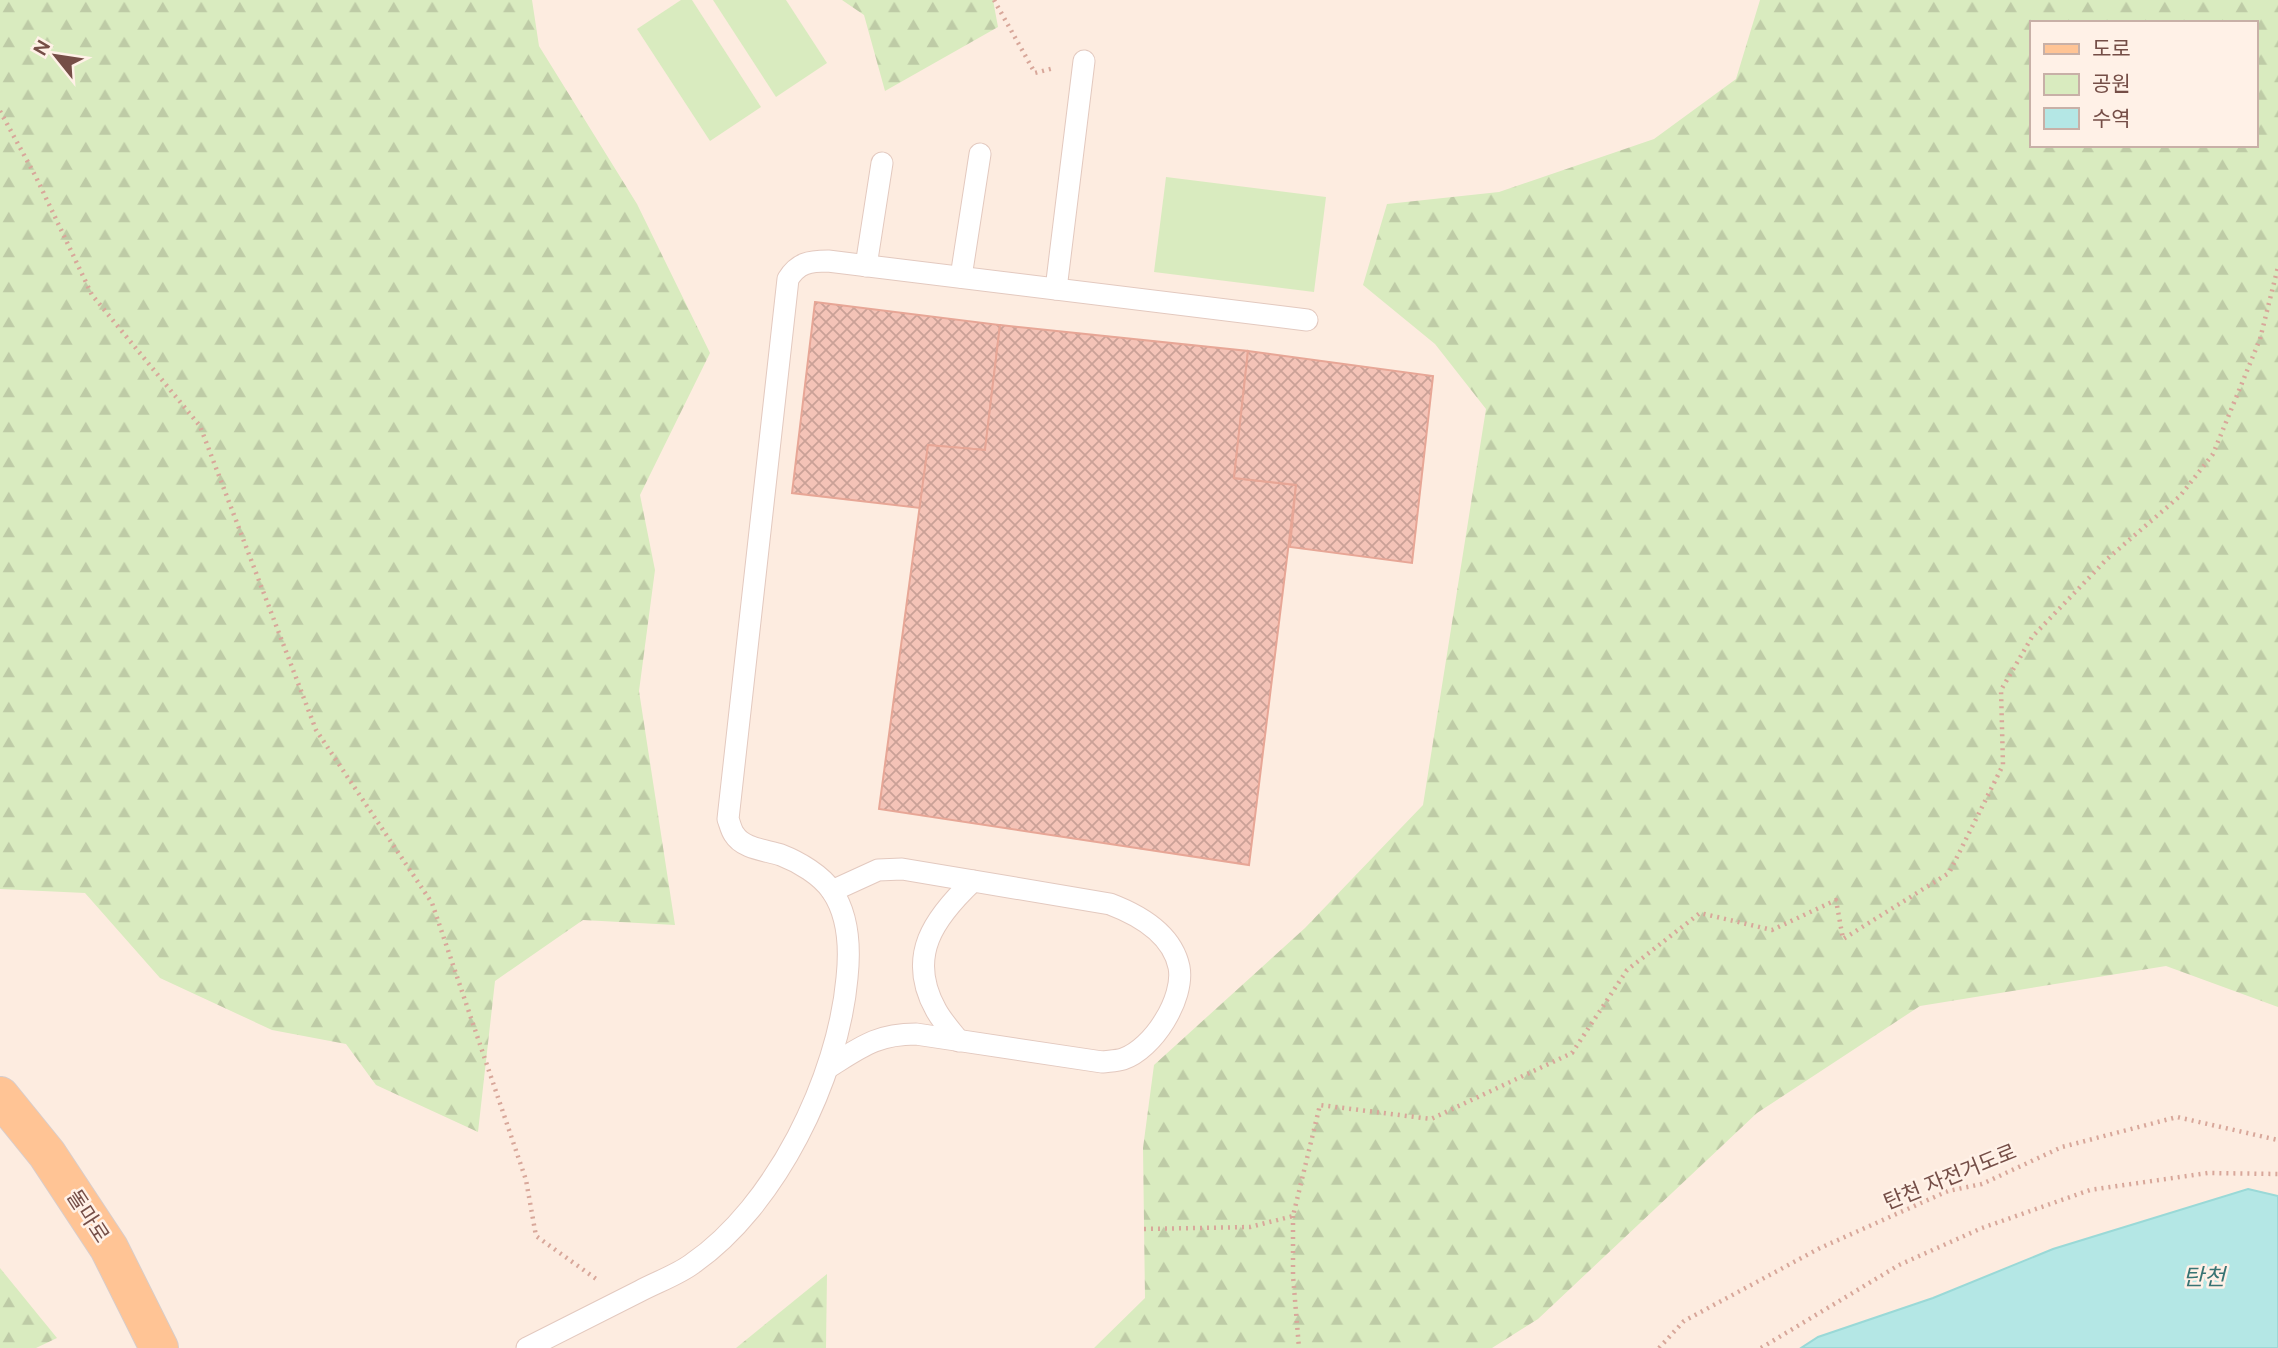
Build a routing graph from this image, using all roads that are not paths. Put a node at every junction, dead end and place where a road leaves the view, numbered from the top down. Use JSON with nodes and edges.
{"nodes":[{"id":1,"x":1084,"y":61,"type":"road end"},
{"id":2,"x":980,"y":155,"type":"dead end"},
{"id":3,"x":882,"y":163,"type":"dead end"},
{"id":4,"x":866,"y":265,"type":"junction"},
{"id":5,"x":961,"y":277,"type":"junction"},
{"id":6,"x":1056,"y":289,"type":"junction"},
{"id":7,"x":1307,"y":320,"type":"dead end"},
{"id":8,"x":973,"y":881,"type":"junction"},
{"id":9,"x":832,"y":891,"type":"junction"},
{"id":10,"x":959,"y":1041,"type":"junction"},
{"id":11,"x":829,"y":1067,"type":"junction"},
{"id":12,"x":0,"y":1096,"type":"edge"},
{"id":13,"x":159,"y":1348,"type":"edge"},
{"id":14,"x":527,"y":1348,"type":"edge"}],
"edges":[{"from":1,"to":6,"type":"lane"},
{"from":2,"to":5,"type":"lane"},
{"from":3,"to":4,"type":"lane"},
{"from":4,"to":5,"type":"lane"},
{"from":4,"to":9,"type":"lane"},
{"from":5,"to":6,"type":"lane"},
{"from":6,"to":7,"type":"lane"},
{"from":8,"to":9,"type":"lane"},
{"from":8,"to":10,"type":"lane"},
{"from":8,"to":10,"type":"lane"},
{"from":9,"to":11,"type":"lane"},
{"from":10,"to":11,"type":"lane"},
{"from":11,"to":14,"type":"lane"},
{"from":12,"to":13,"type":"main road","name":"돌마로"}]}
